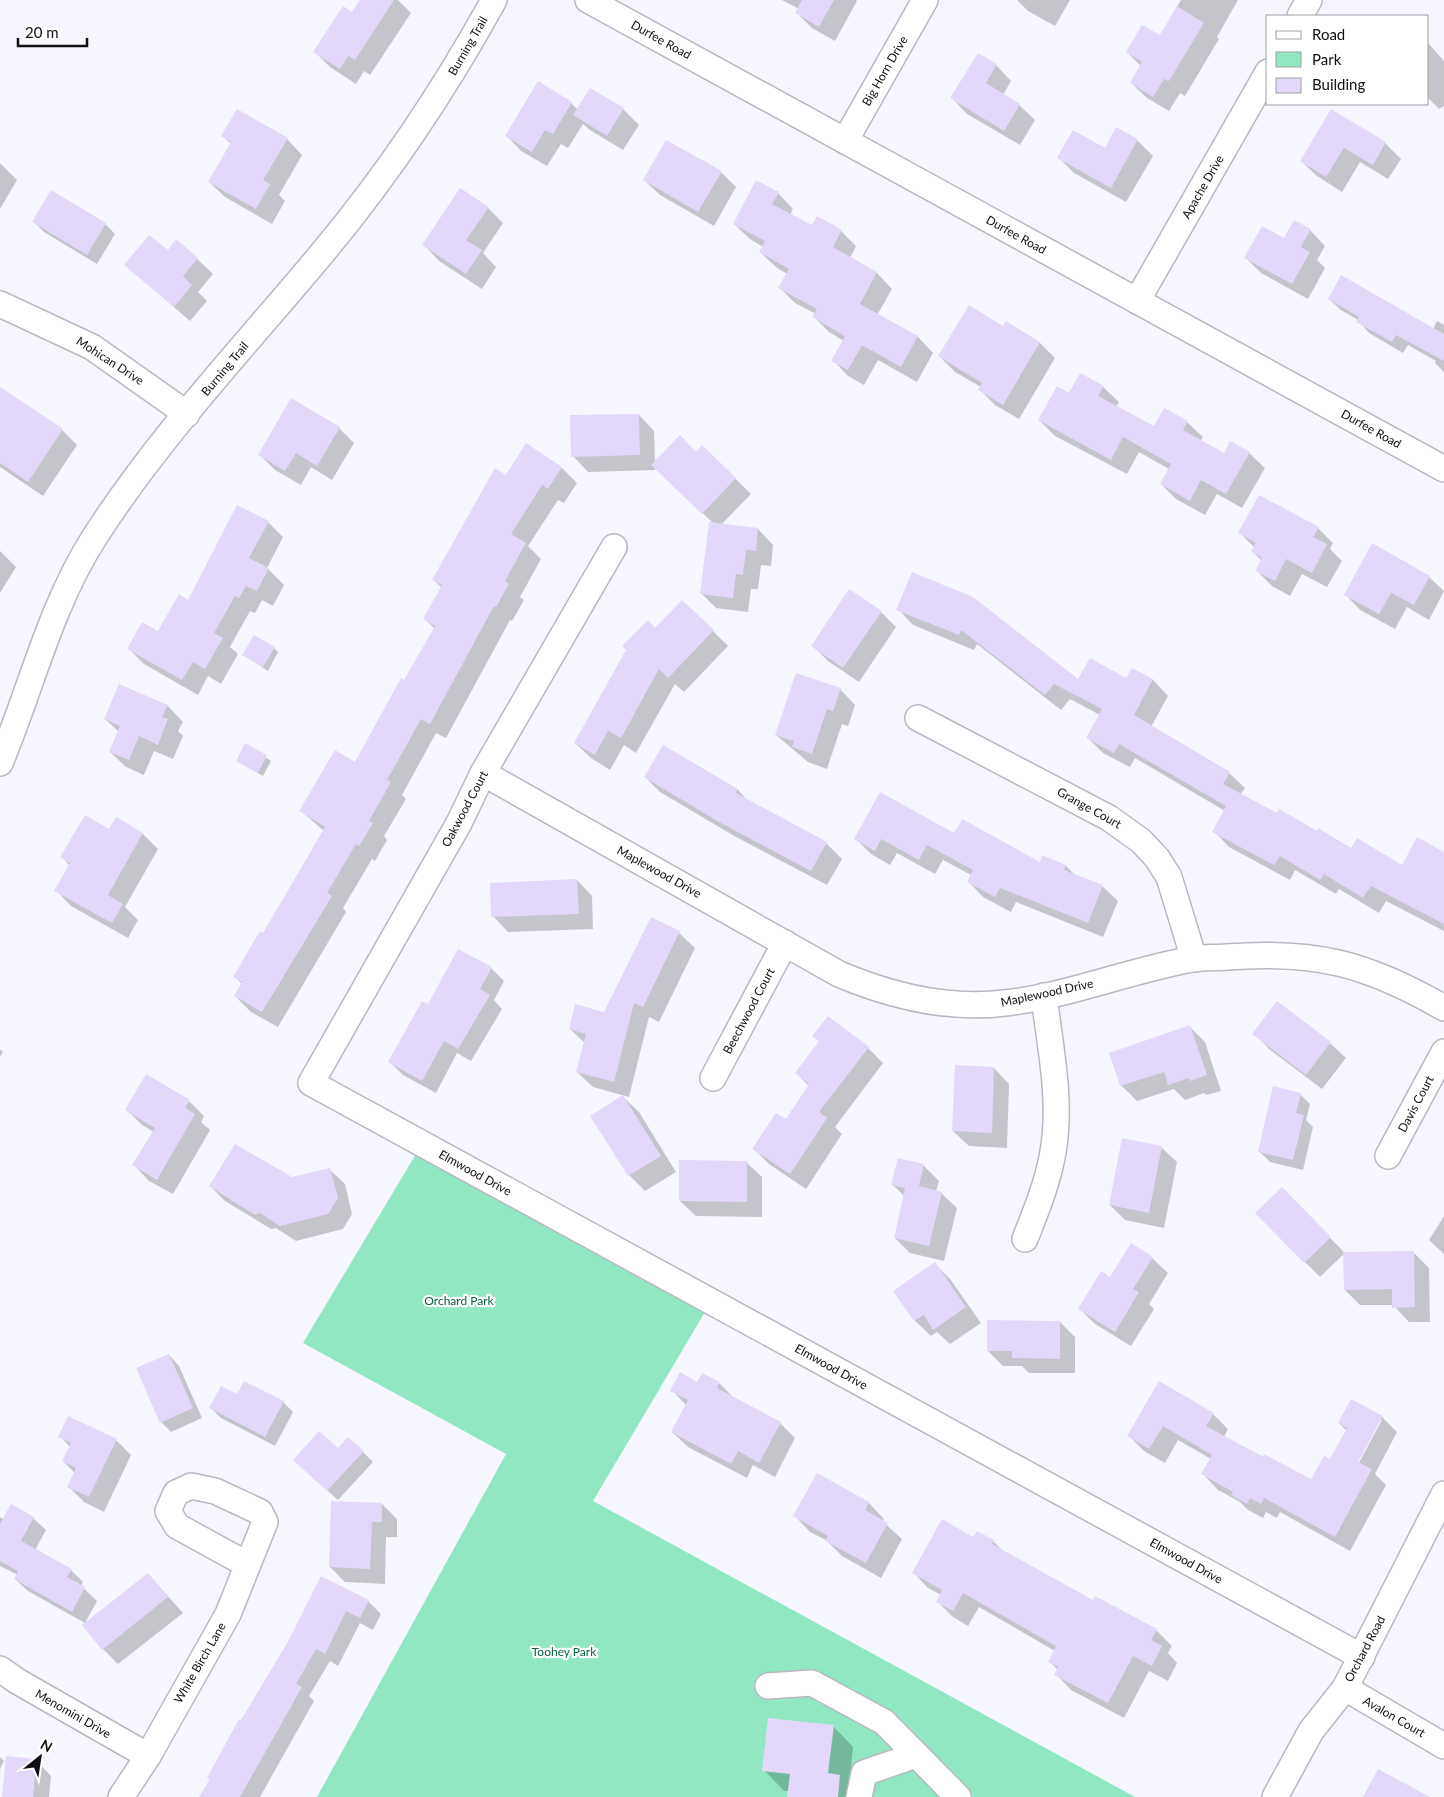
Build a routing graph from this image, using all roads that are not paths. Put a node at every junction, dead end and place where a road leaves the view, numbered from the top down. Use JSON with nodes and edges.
{"nodes":[{"id":1,"x":494,"y":0,"type":"edge"},
{"id":2,"x":588,"y":0,"type":"edge"},
{"id":3,"x":925,"y":0,"type":"edge"},
{"id":4,"x":1309,"y":0,"type":"edge"},
{"id":5,"x":1301,"y":15,"type":"edge"},
{"id":6,"x":1266,"y":75,"type":"edge"},
{"id":7,"x":845,"y":141,"type":"junction"},
{"id":8,"x":1137,"y":301,"type":"junction"},
{"id":9,"x":0,"y":304,"type":"edge"},
{"id":10,"x":187,"y":414,"type":"junction"},
{"id":11,"x":1444,"y":469,"type":"edge"},
{"id":12,"x":614,"y":547,"type":"dead end"},
{"id":13,"x":918,"y":718,"type":"dead end"},
{"id":14,"x":0,"y":763,"type":"edge"},
{"id":15,"x":483,"y":773,"type":"junction"},
{"id":16,"x":785,"y":944,"type":"junction"},
{"id":17,"x":1194,"y":959,"type":"junction"},
{"id":18,"x":1044,"y":996,"type":"junction"},
{"id":19,"x":1444,"y":1008,"type":"edge"},
{"id":20,"x":1444,"y":1052,"type":"edge"},
{"id":21,"x":318,"y":1072,"type":"joint"},
{"id":22,"x":712,"y":1078,"type":"dead end"},
{"id":23,"x":1388,"y":1156,"type":"dead end"},
{"id":24,"x":1025,"y":1240,"type":"dead end"},
{"id":25,"x":1444,"y":1494,"type":"edge"},
{"id":26,"x":248,"y":1565,"type":"junction"},
{"id":27,"x":1362,"y":1657,"type":"junction"},
{"id":28,"x":0,"y":1669,"type":"edge"},
{"id":29,"x":768,"y":1686,"type":"dead end"},
{"id":30,"x":1345,"y":1688,"type":"junction"},
{"id":31,"x":1444,"y":1746,"type":"edge"},
{"id":32,"x":916,"y":1755,"type":"junction"},
{"id":33,"x":148,"y":1756,"type":"junction"},
{"id":34,"x":121,"y":1797,"type":"edge"},
{"id":35,"x":859,"y":1797,"type":"edge"},
{"id":36,"x":957,"y":1797,"type":"edge"},
{"id":37,"x":1275,"y":1797,"type":"edge"}],
"edges":[{"from":1,"to":10,"type":"street","name":"Burning Trail"},
{"from":2,"to":7,"type":"street","name":"Durfee Road"},
{"from":3,"to":7,"type":"street","name":"Big Horn Drive"},
{"from":4,"to":5,"type":"street"},
{"from":6,"to":8,"type":"street","name":"Apache Drive"},
{"from":7,"to":8,"type":"street","name":"Durfee Road"},
{"from":8,"to":11,"type":"street","name":"Durfee Road"},
{"from":9,"to":10,"type":"street","name":"Mohican Drive"},
{"from":10,"to":14,"type":"street","name":"Burning Trail"},
{"from":12,"to":15,"type":"street","name":"Oakwood Court"},
{"from":13,"to":17,"type":"street","name":"Grange Court"},
{"from":15,"to":16,"type":"street","name":"Maplewood Drive"},
{"from":15,"to":21,"type":"street","name":"Oakwood Court"},
{"from":16,"to":18,"type":"street","name":"Maplewood Drive"},
{"from":16,"to":22,"type":"street","name":"Beechwood Court"},
{"from":17,"to":18,"type":"street","name":"Maplewood Drive"},
{"from":17,"to":19,"type":"street","name":"Maplewood Drive"},
{"from":18,"to":24,"type":"street"},
{"from":20,"to":23,"type":"street","name":"Davis Court"},
{"from":21,"to":27,"type":"street","name":"Elmwood Drive"},
{"from":25,"to":27,"type":"street","name":"Orchard Road"},
{"from":26,"to":26,"type":"street","name":"White Birch Lane"},
{"from":26,"to":33,"type":"street","name":"White Birch Lane"},
{"from":27,"to":30,"type":"street","name":"Orchard Road"},
{"from":28,"to":33,"type":"street","name":"Menomini Drive"},
{"from":29,"to":32,"type":"street"},
{"from":30,"to":31,"type":"street","name":"Avalon Court"},
{"from":30,"to":37,"type":"street","name":"Orchard Road"},
{"from":32,"to":35,"type":"street"},
{"from":32,"to":36,"type":"street"},
{"from":33,"to":34,"type":"street","name":"White Birch Lane"}]}
